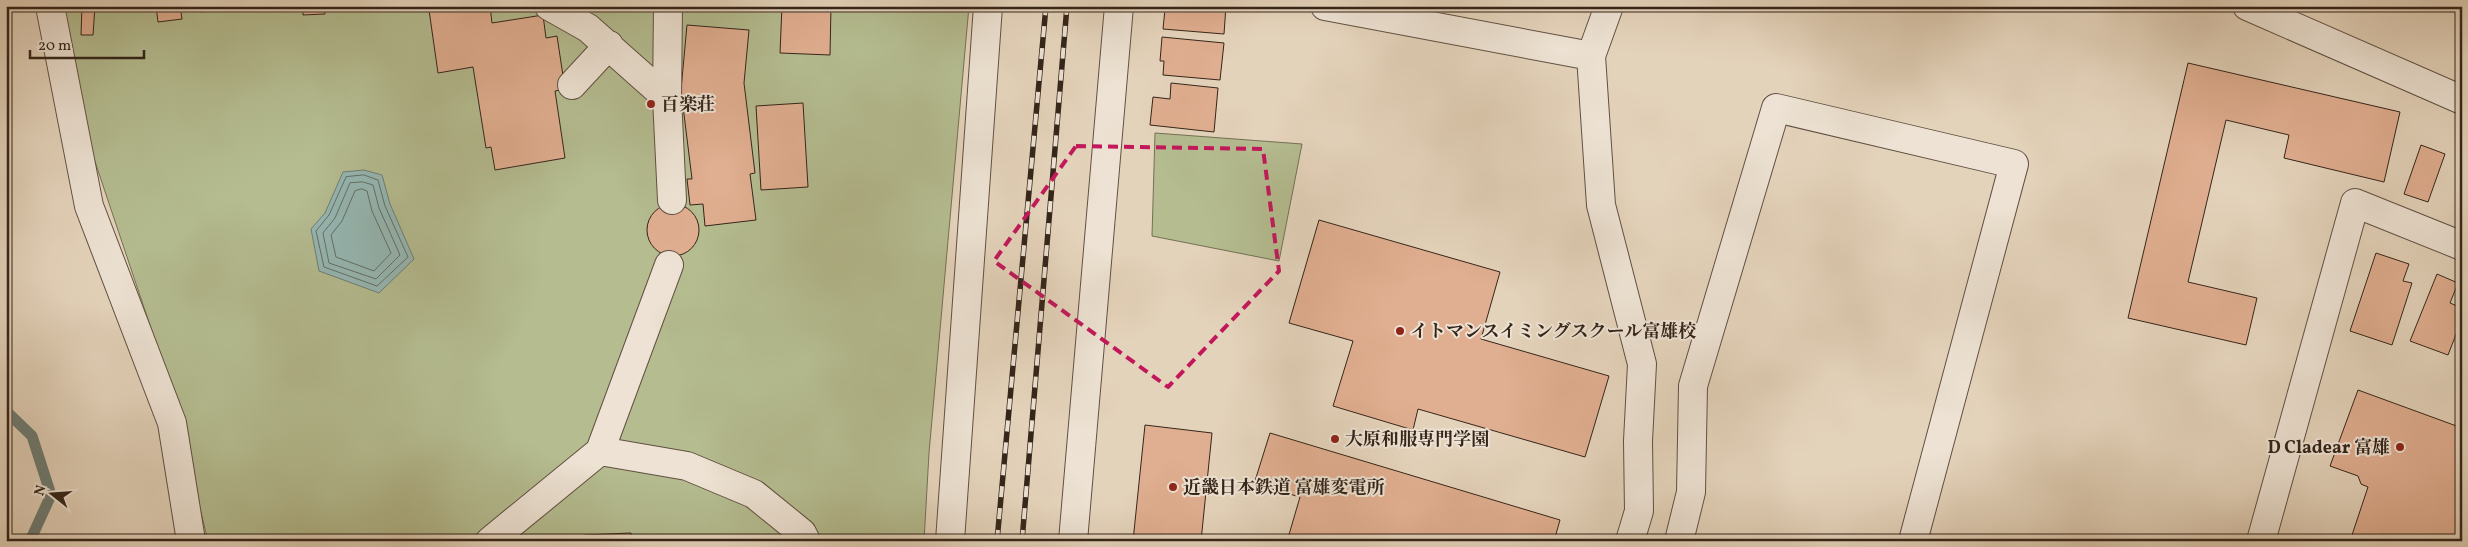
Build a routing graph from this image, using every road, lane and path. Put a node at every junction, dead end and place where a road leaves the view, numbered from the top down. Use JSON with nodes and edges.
{"nodes":[{"id":1,"x":50,"y":6,"type":"edge"},
{"id":2,"x":549,"y":6,"type":"edge"},
{"id":3,"x":668,"y":6,"type":"edge"},
{"id":4,"x":988,"y":6,"type":"edge"},
{"id":5,"x":1119,"y":6,"type":"edge"},
{"id":6,"x":1325,"y":6,"type":"edge"},
{"id":7,"x":1609,"y":6,"type":"edge"},
{"id":8,"x":2247,"y":6,"type":"edge"},
{"id":9,"x":609,"y":45,"type":"junction"},
{"id":10,"x":1591,"y":56,"type":"junction"},
{"id":11,"x":572,"y":85,"type":"dead end"},
{"id":12,"x":667,"y":98,"type":"junction"},
{"id":13,"x":2462,"y":100,"type":"edge"},
{"id":14,"x":672,"y":200,"type":"dead end"},
{"id":15,"x":2462,"y":246,"type":"edge"},
{"id":16,"x":669,"y":266,"type":"dead end"},
{"id":17,"x":600,"y":451,"type":"junction"},
{"id":18,"x":191,"y":541,"type":"edge"},
{"id":19,"x":490,"y":541,"type":"edge"},
{"id":20,"x":806,"y":541,"type":"edge"},
{"id":21,"x":950,"y":541,"type":"edge"},
{"id":22,"x":1073,"y":541,"type":"edge"},
{"id":23,"x":1630,"y":541,"type":"edge"},
{"id":24,"x":1679,"y":541,"type":"edge"},
{"id":25,"x":1913,"y":541,"type":"edge"},
{"id":26,"x":2262,"y":541,"type":"edge"}],
"edges":[{"from":1,"to":18,"type":"street"},
{"from":2,"to":9,"type":"street"},
{"from":3,"to":12,"type":"street"},
{"from":4,"to":21,"type":"street"},
{"from":5,"to":22,"type":"street"},
{"from":6,"to":10,"type":"street"},
{"from":7,"to":10,"type":"street"},
{"from":8,"to":13,"type":"street"},
{"from":9,"to":11,"type":"street"},
{"from":9,"to":12,"type":"street"},
{"from":10,"to":23,"type":"street"},
{"from":12,"to":14,"type":"street"},
{"from":15,"to":26,"type":"street"},
{"from":16,"to":17,"type":"street"},
{"from":17,"to":19,"type":"street"},
{"from":17,"to":20,"type":"street"},
{"from":24,"to":25,"type":"street"}]}
